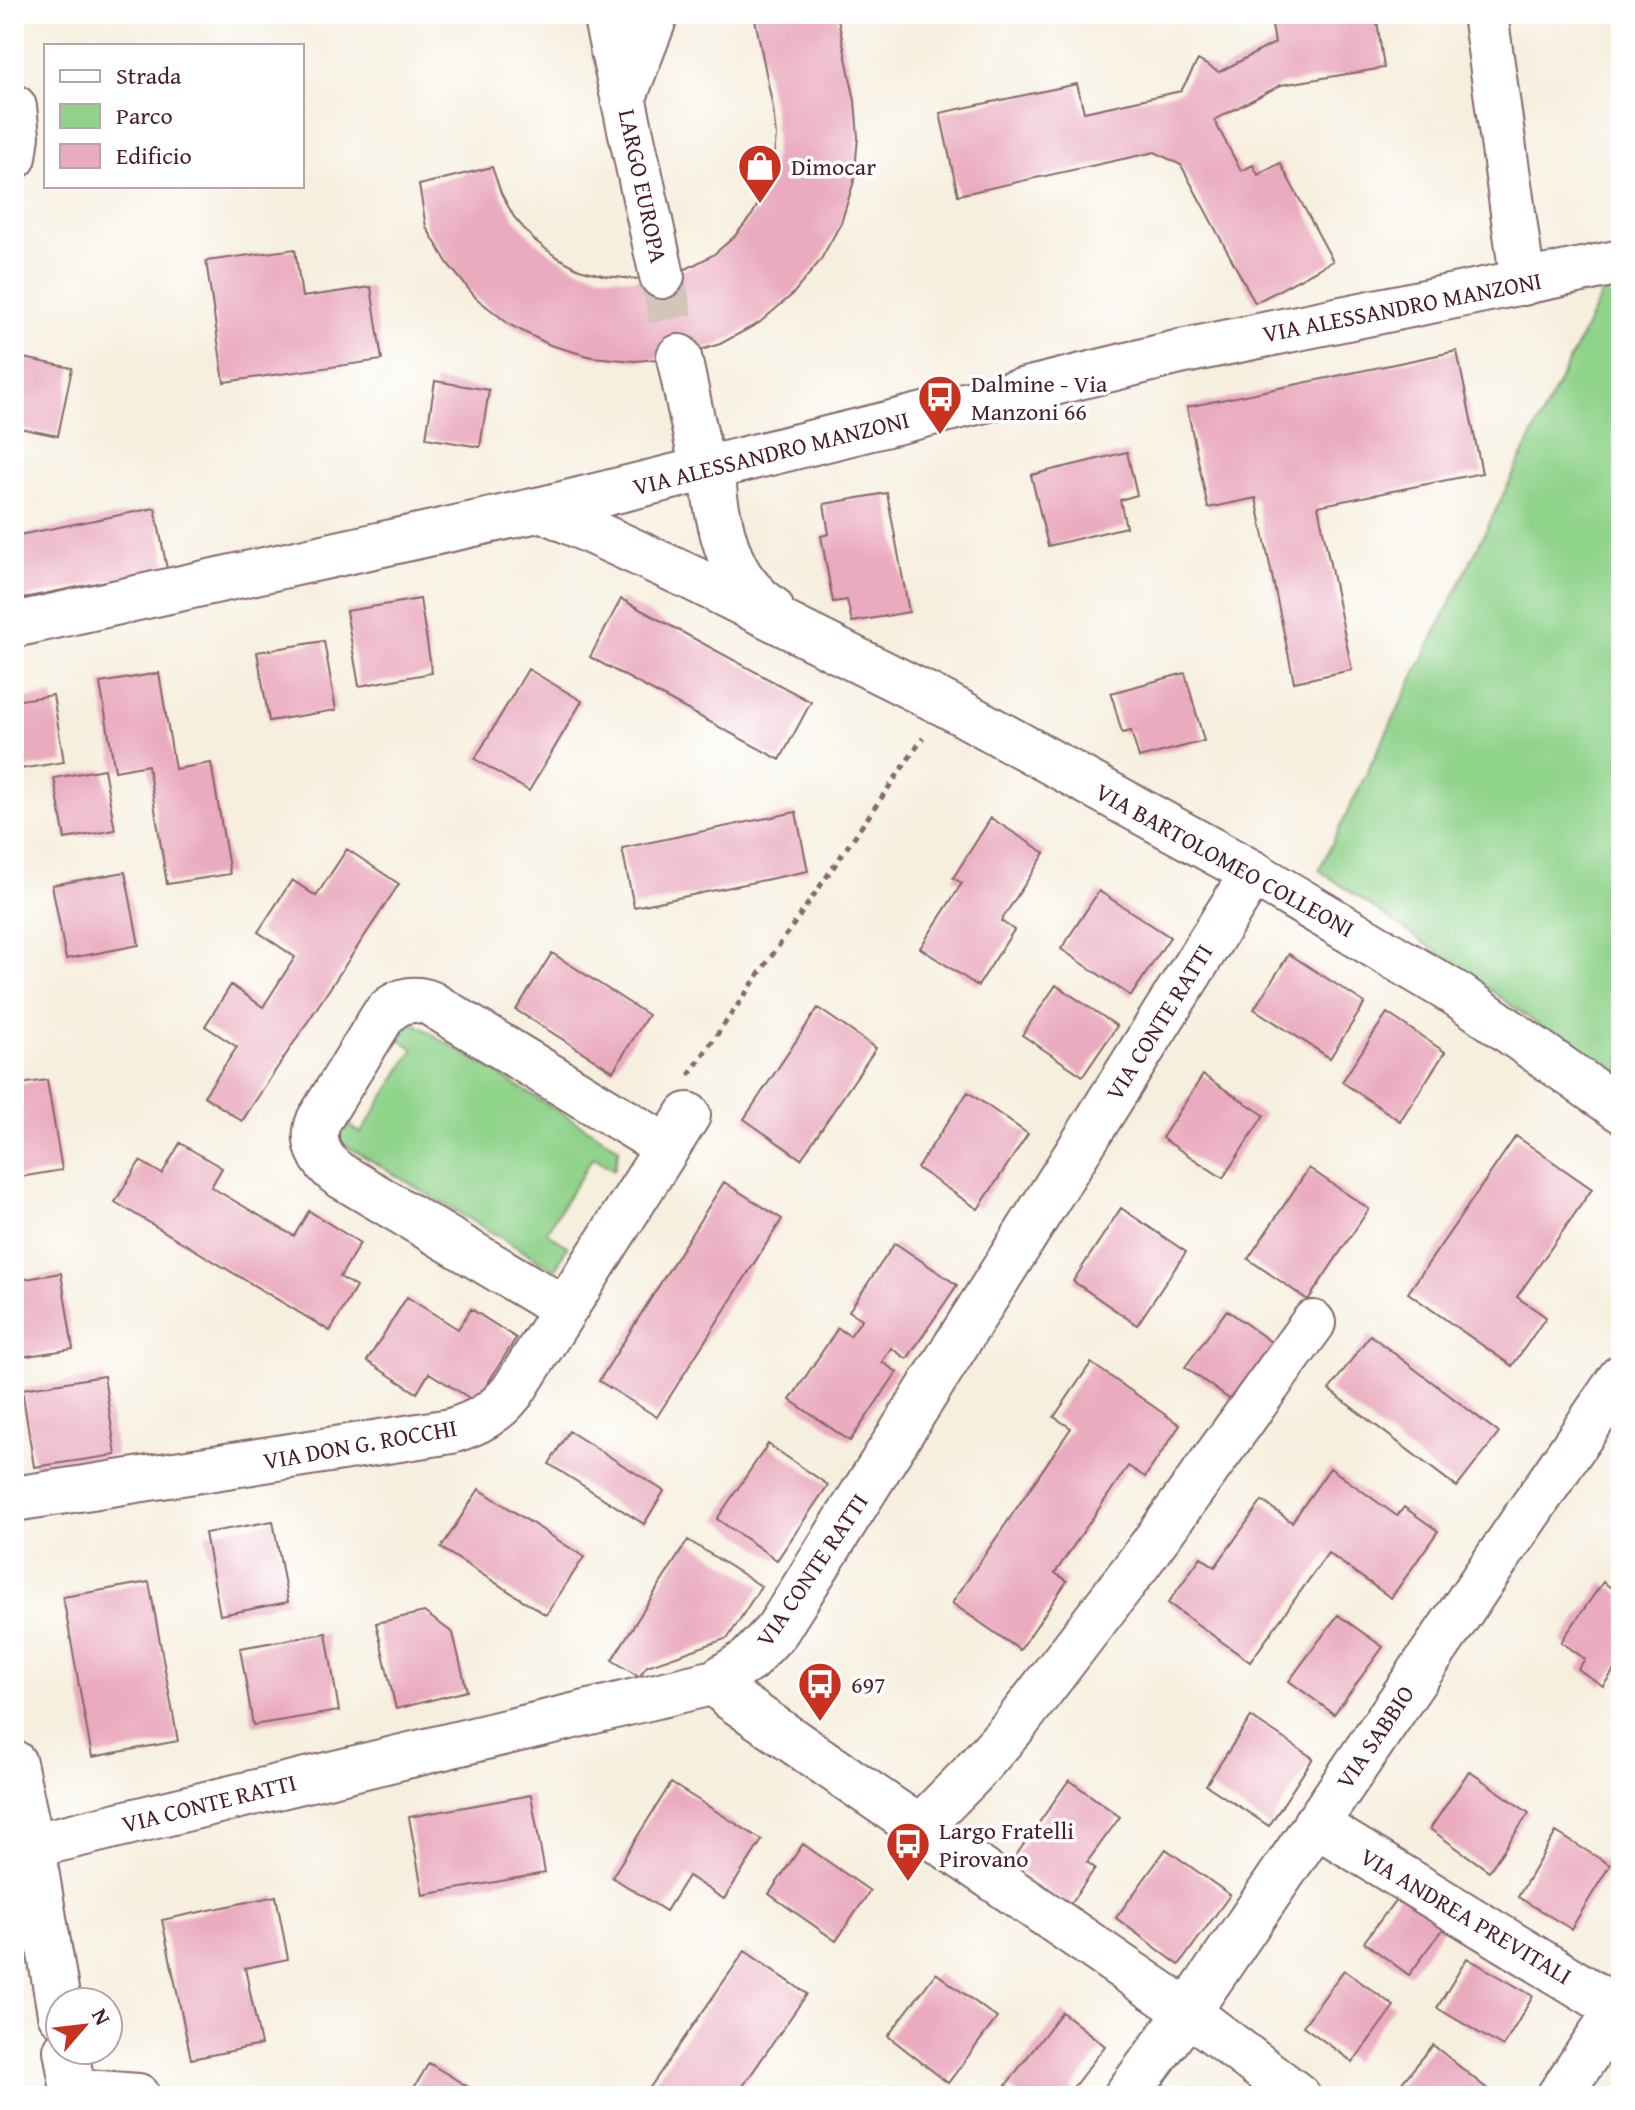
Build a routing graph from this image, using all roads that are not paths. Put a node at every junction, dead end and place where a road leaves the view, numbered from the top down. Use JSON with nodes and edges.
{"nodes":[{"id":1,"x":605,"y":14,"type":"edge"},
{"id":2,"x":656,"y":14,"type":"edge"},
{"id":3,"x":1485,"y":14,"type":"edge"},
{"id":4,"x":624,"y":97,"type":"junction"},
{"id":5,"x":14,"y":107,"type":"edge"},
{"id":6,"x":14,"y":157,"type":"edge"},
{"id":7,"x":1621,"y":262,"type":"edge"},
{"id":8,"x":662,"y":276,"type":"tunnel mouth"},
{"id":9,"x":1523,"y":283,"type":"junction"},
{"id":10,"x":679,"y":357,"type":"tunnel mouth"},
{"id":11,"x":709,"y":469,"type":"junction"},
{"id":12,"x":542,"y":509,"type":"junction"},
{"id":13,"x":14,"y":625,"type":"edge"},
{"id":14,"x":812,"y":638,"type":"junction"},
{"id":15,"x":1253,"y":873,"type":"junction"},
{"id":16,"x":1621,"y":1110,"type":"edge"},
{"id":17,"x":565,"y":1309,"type":"junction"},
{"id":18,"x":1313,"y":1323,"type":"dead end"},
{"id":19,"x":1621,"y":1377,"type":"edge"},
{"id":20,"x":14,"y":1499,"type":"edge"},
{"id":21,"x":715,"y":1682,"type":"junction"},
{"id":22,"x":14,"y":1763,"type":"edge"},
{"id":23,"x":1315,"y":1824,"type":"junction"},
{"id":24,"x":919,"y":1828,"type":"junction"},
{"id":25,"x":23,"y":1848,"type":"edge"},
{"id":26,"x":54,"y":1986,"type":"edge"},
{"id":27,"x":1619,"y":2006,"type":"edge"},
{"id":28,"x":1188,"y":2012,"type":"junction"},
{"id":29,"x":71,"y":2079,"type":"edge"},
{"id":30,"x":138,"y":2096,"type":"edge"},
{"id":31,"x":1126,"y":2096,"type":"edge"},
{"id":32,"x":1298,"y":2096,"type":"edge"},
{"id":33,"x":1559,"y":2096,"type":"edge"}],
"edges":[{"from":1,"to":4,"type":"street","name":"LARGO EUROPA"},
{"from":2,"to":4,"type":"street","name":"LARGO EUROPA"},
{"from":3,"to":9,"type":"street"},
{"from":4,"to":8,"type":"street","name":"LARGO EUROPA"},
{"from":5,"to":6,"type":"street"},
{"from":7,"to":9,"type":"street","name":"VIA ALESSANDRO MANZONI"},
{"from":9,"to":11,"type":"street","name":"VIA ALESSANDRO MANZONI"},
{"from":10,"to":11,"type":"street"},
{"from":11,"to":12,"type":"street","name":"VIA ALESSANDRO MANZONI"},
{"from":11,"to":14,"type":"street","name":"VIA BARTOLOMEO COLLEONI"},
{"from":12,"to":13,"type":"street","name":"VIA ALESSANDRO MANZONI"},
{"from":12,"to":14,"type":"street","name":"VIA BARTOLOMEO COLLEONI"},
{"from":14,"to":15,"type":"street","name":"VIA BARTOLOMEO COLLEONI"},
{"from":15,"to":16,"type":"street","name":"VIA BARTOLOMEO COLLEONI"},
{"from":15,"to":21,"type":"street","name":"VIA CONTE RATTI"},
{"from":17,"to":17,"type":"street","name":"VIA DON G. ROCCHI"},
{"from":17,"to":20,"type":"street","name":"VIA DON G. ROCCHI"},
{"from":18,"to":24,"type":"street"},
{"from":19,"to":23,"type":"street","name":"VIA SABBIO"},
{"from":21,"to":24,"type":"street"},
{"from":21,"to":25,"type":"street","name":"VIA CONTE RATTI"},
{"from":22,"to":25,"type":"street"},
{"from":23,"to":27,"type":"street","name":"VIA ANDREA PREVITALI"},
{"from":23,"to":28,"type":"street","name":"VIA SABBIO"},
{"from":24,"to":28,"type":"street"},
{"from":25,"to":26,"type":"street"},
{"from":27,"to":33,"type":"street"},
{"from":28,"to":31,"type":"street","name":"VIA SABBIO"},
{"from":28,"to":32,"type":"street"},
{"from":29,"to":30,"type":"street"}]}
